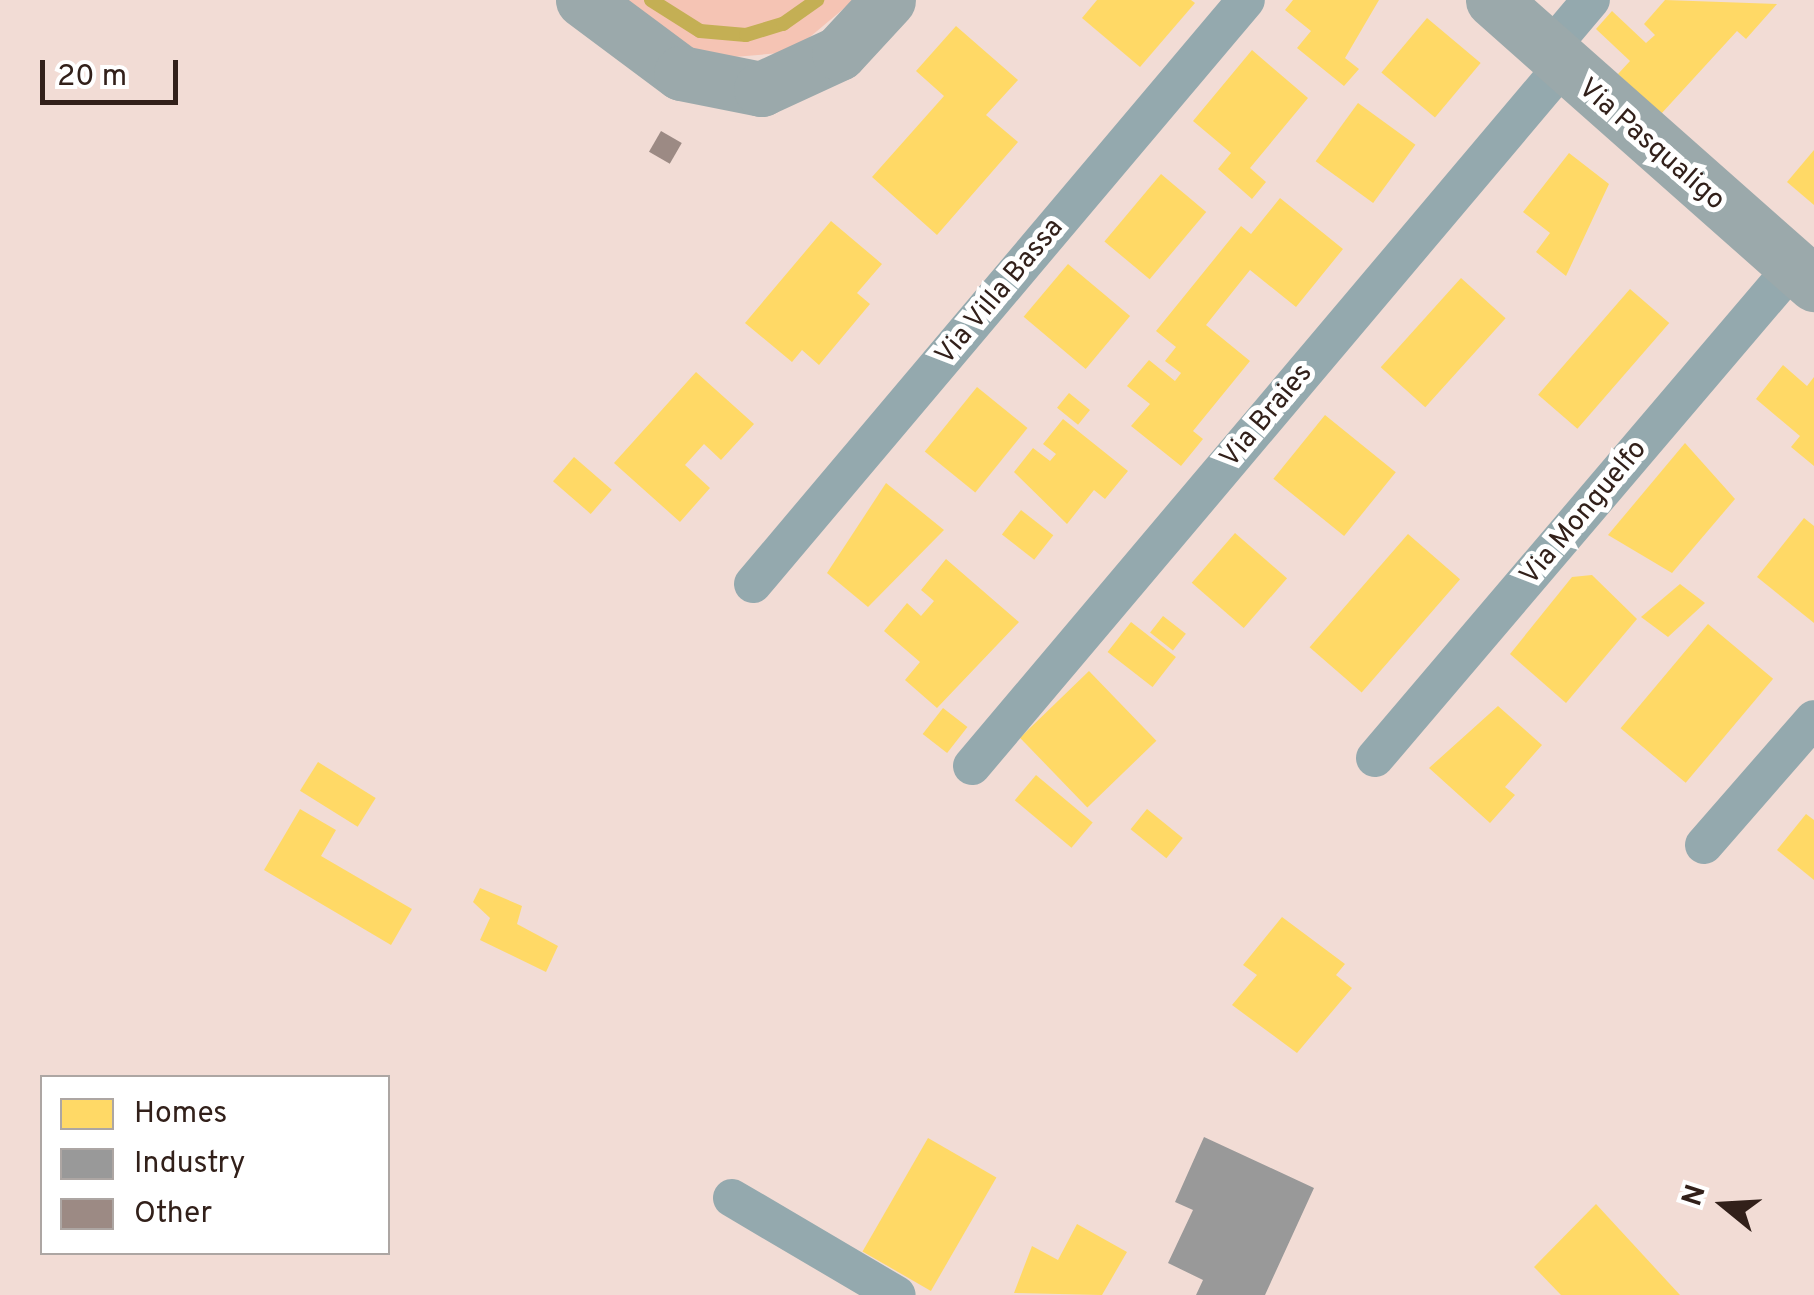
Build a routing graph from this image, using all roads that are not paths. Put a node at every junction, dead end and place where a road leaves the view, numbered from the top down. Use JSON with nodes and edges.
{"nodes":[{"id":1,"x":583,"y":0,"type":"edge"},
{"id":2,"x":888,"y":0,"type":"edge"},
{"id":3,"x":1246,"y":0,"type":"edge"},
{"id":4,"x":1494,"y":0,"type":"edge"},
{"id":5,"x":1591,"y":0,"type":"edge"},
{"id":6,"x":1555,"y":59,"type":"junction"},
{"id":7,"x":1804,"y":275,"type":"edge"},
{"id":8,"x":753,"y":584,"type":"dead end"},
{"id":9,"x":1814,"y":718,"type":"edge"},
{"id":10,"x":1375,"y":758,"type":"dead end"},
{"id":11,"x":972,"y":766,"type":"dead end"},
{"id":12,"x":1704,"y":845,"type":"dead end"},
{"id":13,"x":732,"y":1198,"type":"dead end"},
{"id":14,"x":897,"y":1295,"type":"edge"}],
"edges":[{"from":1,"to":2,"type":"street"},
{"from":3,"to":8,"type":"street","name":"Via Villa Bassa"},
{"from":4,"to":6,"type":"street","name":"Via Pasqualigo"},
{"from":5,"to":6,"type":"street","name":"Via Braies"},
{"from":6,"to":7,"type":"street","name":"Via Pasqualigo"},
{"from":6,"to":11,"type":"street","name":"Via Braies"},
{"from":7,"to":10,"type":"street","name":"Via Monguelfo"},
{"from":9,"to":12,"type":"street"},
{"from":13,"to":14,"type":"street"}]}
